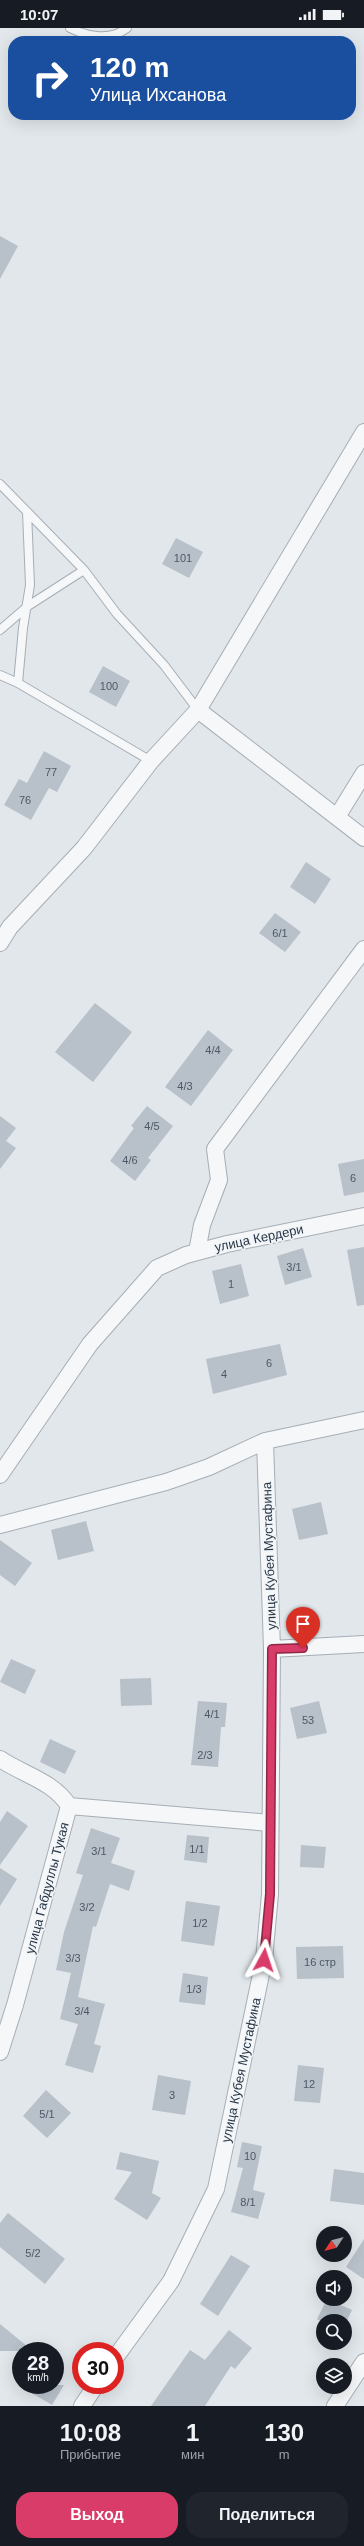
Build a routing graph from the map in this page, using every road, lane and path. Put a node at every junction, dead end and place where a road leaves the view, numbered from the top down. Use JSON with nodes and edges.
{"nodes":[{"id":1,"x":70,"y":28,"type":"edge"},
{"id":2,"x":127,"y":28,"type":"edge"},
{"id":3,"x":98,"y":36,"type":"edge"},
{"id":4,"x":109,"y":36,"type":"edge"},
{"id":5,"x":364,"y":432,"type":"edge"},
{"id":6,"x":0,"y":484,"type":"edge"},
{"id":7,"x":27,"y":512,"type":"junction"},
{"id":8,"x":84,"y":570,"type":"junction"},
{"id":9,"x":28,"y":606,"type":"junction"},
{"id":10,"x":0,"y":630,"type":"edge"},
{"id":11,"x":0,"y":675,"type":"edge"},
{"id":12,"x":18,"y":683,"type":"junction"},
{"id":13,"x":198,"y":710,"type":"junction"},
{"id":14,"x":151,"y":761,"type":"junction"},
{"id":15,"x":364,"y":773,"type":"edge"},
{"id":16,"x":337,"y":817,"type":"junction"},
{"id":17,"x":364,"y":838,"type":"edge"},
{"id":18,"x":0,"y":942,"type":"edge"},
{"id":19,"x":364,"y":950,"type":"edge"},
{"id":20,"x":364,"y":1216,"type":"edge"},
{"id":21,"x":197,"y":1252,"type":"junction"},
{"id":22,"x":364,"y":1420,"type":"edge"},
{"id":23,"x":265,"y":1441,"type":"junction"},
{"id":24,"x":0,"y":1475,"type":"edge"},
{"id":25,"x":0,"y":1525,"type":"edge"},
{"id":26,"x":364,"y":1644,"type":"edge"},
{"id":27,"x":272,"y":1649,"type":"junction"},
{"id":28,"x":0,"y":1759,"type":"edge"},
{"id":29,"x":69,"y":1806,"type":"junction"},
{"id":30,"x":270,"y":1823,"type":"junction"},
{"id":31,"x":0,"y":2052,"type":"edge"},
{"id":32,"x":124,"y":2346,"type":"edge"},
{"id":33,"x":364,"y":2362,"type":"edge"},
{"id":34,"x":90,"y":2394,"type":"edge"},
{"id":35,"x":82,"y":2406,"type":"edge"},
{"id":36,"x":335,"y":2406,"type":"edge"}],
"edges":[{"from":1,"to":3,"type":"lane"},
{"from":2,"to":4,"type":"lane"},
{"from":5,"to":13,"type":"street"},
{"from":6,"to":7,"type":"lane"},
{"from":7,"to":8,"type":"lane"},
{"from":7,"to":9,"type":"lane"},
{"from":8,"to":9,"type":"lane"},
{"from":8,"to":13,"type":"lane"},
{"from":9,"to":10,"type":"lane"},
{"from":9,"to":12,"type":"lane"},
{"from":11,"to":12,"type":"lane"},
{"from":12,"to":14,"type":"lane"},
{"from":13,"to":14,"type":"street"},
{"from":13,"to":16,"type":"street"},
{"from":14,"to":18,"type":"street"},
{"from":15,"to":16,"type":"street"},
{"from":16,"to":17,"type":"street"},
{"from":19,"to":21,"type":"street"},
{"from":20,"to":21,"type":"street","name":"улица Кердери"},
{"from":21,"to":24,"type":"street","name":"улица Кердери"},
{"from":22,"to":23,"type":"street"},
{"from":23,"to":25,"type":"street"},
{"from":23,"to":27,"type":"street","name":"улица Кубея Мустафина"},
{"from":26,"to":27,"type":"street"},
{"from":27,"to":30,"type":"street","name":"улица Кубея Мустафина"},
{"from":28,"to":29,"type":"street","name":"улица Габдуллы Тукая"},
{"from":29,"to":30,"type":"street"},
{"from":29,"to":31,"type":"street","name":"улица Габдуллы Тукая"},
{"from":30,"to":32,"type":"street","name":"улица Кубея Мустафина"},
{"from":33,"to":36,"type":"street"},
{"from":34,"to":35,"type":"street"}]}
